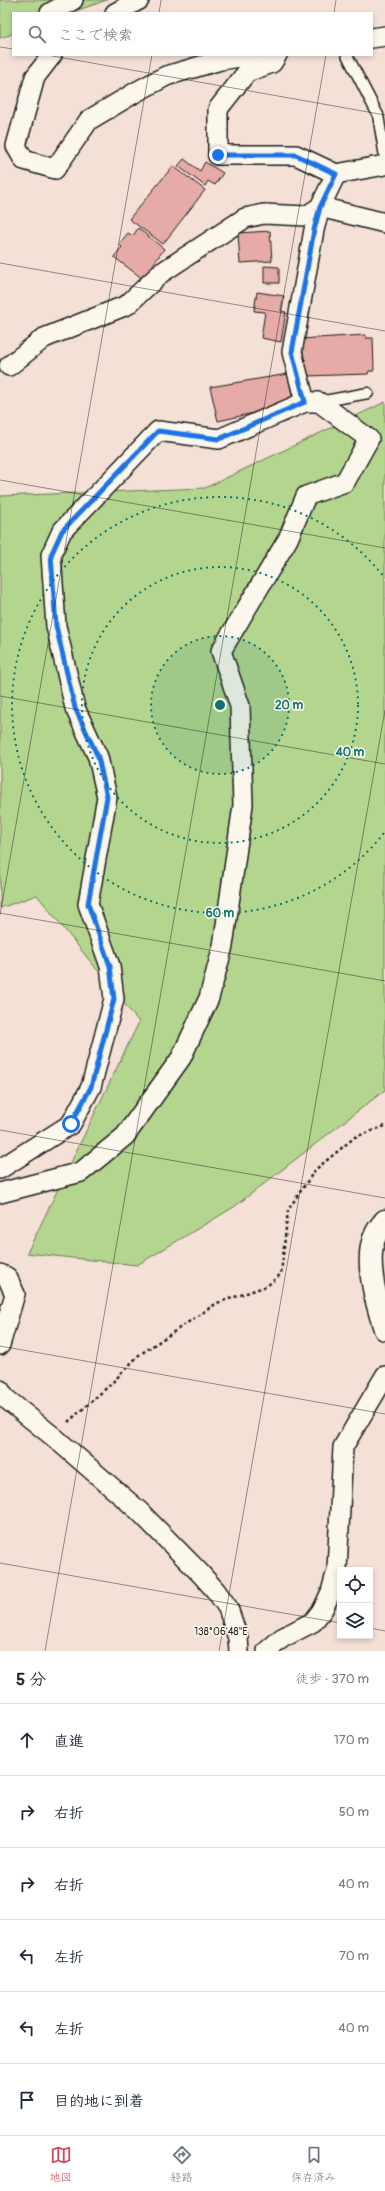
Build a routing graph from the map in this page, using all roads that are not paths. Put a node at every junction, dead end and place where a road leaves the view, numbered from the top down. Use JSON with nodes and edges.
{"nodes":[{"id":1,"x":73,"y":0,"type":"edge"},
{"id":2,"x":139,"y":0,"type":"edge"},
{"id":3,"x":52,"y":12,"type":"edge"},
{"id":4,"x":117,"y":12,"type":"edge"},
{"id":5,"x":385,"y":36,"type":"edge"},
{"id":6,"x":373,"y":38,"type":"edge"},
{"id":7,"x":51,"y":56,"type":"edge"},
{"id":8,"x":246,"y":56,"type":"edge"},
{"id":9,"x":276,"y":56,"type":"edge"},
{"id":10,"x":348,"y":56,"type":"edge"},
{"id":11,"x":385,"y":157,"type":"edge"},
{"id":12,"x":385,"y":165,"type":"edge"},
{"id":13,"x":336,"y":174,"type":"junction"},
{"id":14,"x":320,"y":207,"type":"junction"},
{"id":15,"x":385,"y":224,"type":"edge"},
{"id":16,"x":9,"y":366,"type":"dead end"},
{"id":17,"x":368,"y":393,"type":"dead end"},
{"id":18,"x":312,"y":402,"type":"junction"},
{"id":19,"x":0,"y":1169,"type":"edge"},
{"id":20,"x":0,"y":1193,"type":"edge"},
{"id":21,"x":385,"y":1221,"type":"edge"},
{"id":22,"x":0,"y":1274,"type":"edge"},
{"id":23,"x":385,"y":1329,"type":"edge"},
{"id":24,"x":0,"y":1345,"type":"edge"},
{"id":25,"x":385,"y":1376,"type":"edge"},
{"id":26,"x":0,"y":1390,"type":"edge"},
{"id":27,"x":239,"y":1651,"type":"edge"},
{"id":28,"x":267,"y":1651,"type":"edge"}],
"edges":[{"from":1,"to":3,"type":"street"},
{"from":2,"to":4,"type":"street"},
{"from":5,"to":6,"type":"street"},
{"from":7,"to":8,"type":"street"},
{"from":9,"to":13,"type":"street"},
{"from":10,"to":11,"type":"lane"},
{"from":12,"to":13,"type":"street"},
{"from":13,"to":14,"type":"street"},
{"from":14,"to":15,"type":"street"},
{"from":14,"to":16,"type":"street"},
{"from":14,"to":18,"type":"street"},
{"from":17,"to":18,"type":"lane"},
{"from":18,"to":19,"type":"street"},
{"from":18,"to":20,"type":"street"},
{"from":21,"to":23,"type":"main road"},
{"from":22,"to":24,"type":"street"},
{"from":25,"to":28,"type":"street"},
{"from":26,"to":27,"type":"street"}]}
